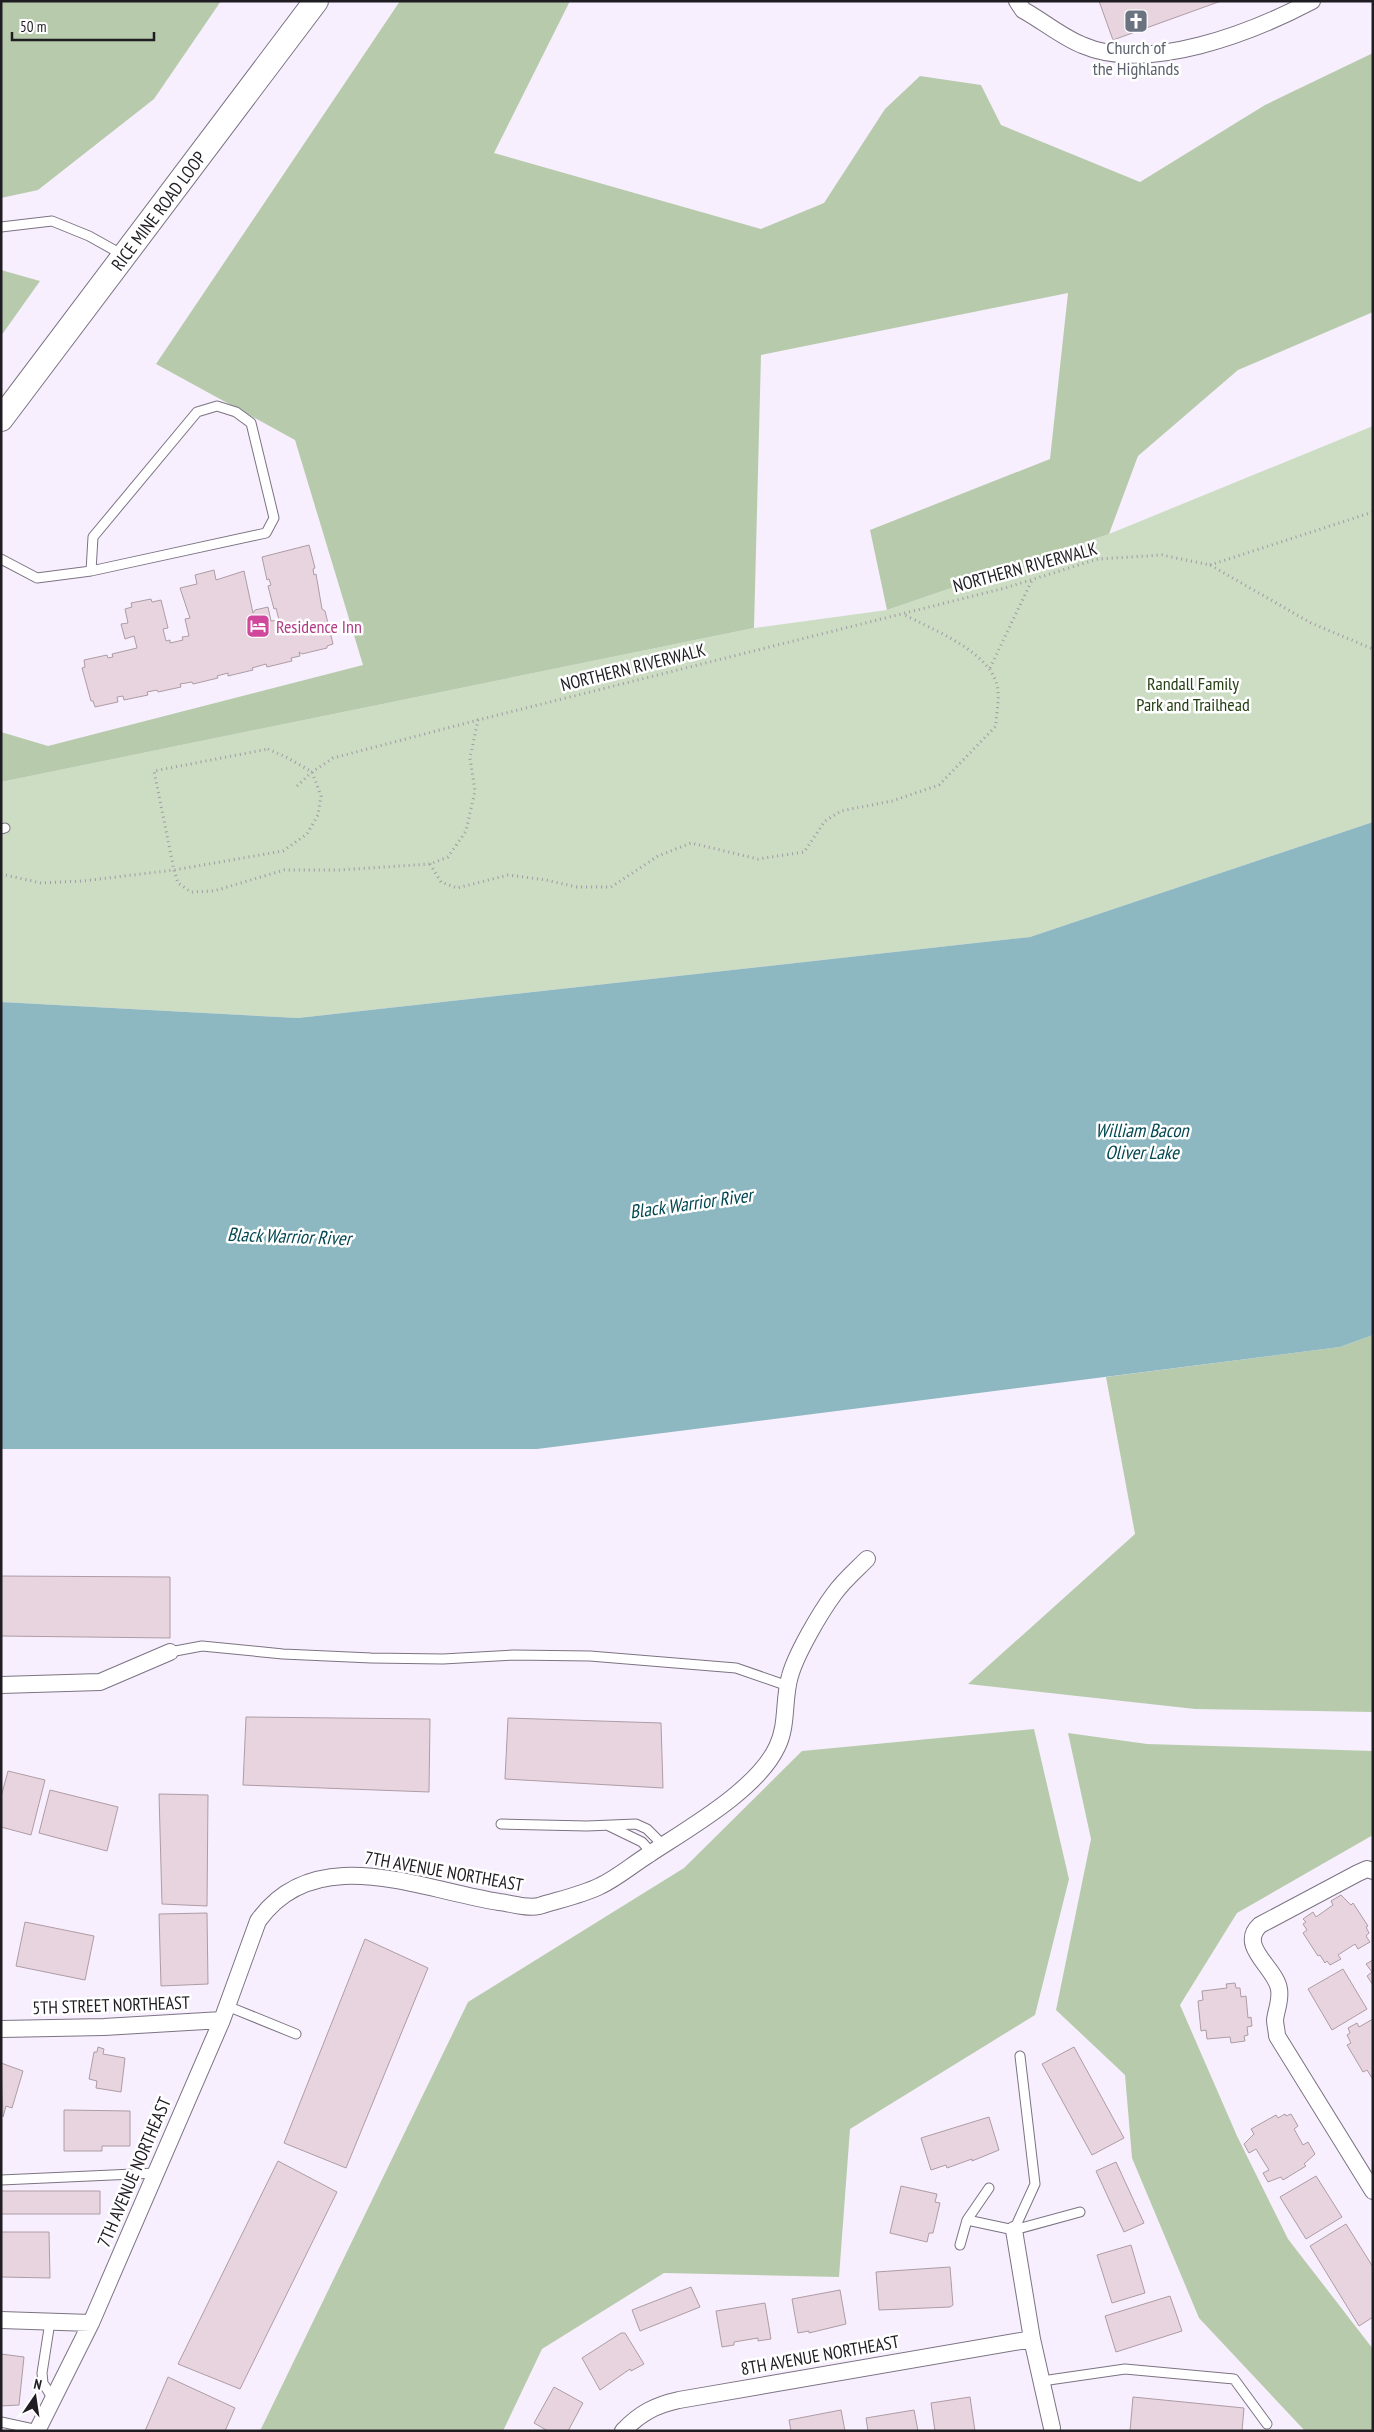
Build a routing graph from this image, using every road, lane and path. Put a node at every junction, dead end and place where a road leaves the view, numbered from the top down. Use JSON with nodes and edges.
{"nodes":[{"id":1,"x":316,"y":1,"type":"edge"},
{"id":2,"x":1017,"y":1,"type":"edge"},
{"id":3,"x":1312,"y":1,"type":"edge"},
{"id":4,"x":1,"y":228,"type":"edge"},
{"id":5,"x":123,"y":255,"type":"junction"},
{"id":6,"x":1,"y":419,"type":"edge"},
{"id":7,"x":1373,"y":512,"type":"edge"},
{"id":8,"x":1,"y":559,"type":"edge"},
{"id":9,"x":1210,"y":565,"type":"junction"},
{"id":10,"x":91,"y":571,"type":"junction"},
{"id":11,"x":1032,"y":580,"type":"junction"},
{"id":12,"x":902,"y":614,"type":"junction"},
{"id":13,"x":1373,"y":648,"type":"edge"},
{"id":14,"x":990,"y":668,"type":"junction"},
{"id":15,"x":478,"y":720,"type":"junction"},
{"id":16,"x":312,"y":772,"type":"junction"},
{"id":17,"x":297,"y":786,"type":"dead end"},
{"id":18,"x":430,"y":864,"type":"junction"},
{"id":19,"x":174,"y":870,"type":"junction"},
{"id":20,"x":1,"y":874,"type":"edge"},
{"id":21,"x":867,"y":1559,"type":"dead end"},
{"id":22,"x":170,"y":1652,"type":"joint"},
{"id":23,"x":1,"y":1685,"type":"edge"},
{"id":24,"x":788,"y":1686,"type":"junction"},
{"id":25,"x":501,"y":1824,"type":"dead end"},
{"id":26,"x":609,"y":1826,"type":"junction"},
{"id":27,"x":657,"y":1849,"type":"junction"},
{"id":28,"x":1373,"y":1870,"type":"edge"},
{"id":29,"x":225,"y":2013,"type":"junction"},
{"id":30,"x":1,"y":2029,"type":"edge"},
{"id":31,"x":296,"y":2034,"type":"dead end"},
{"id":32,"x":1020,"y":2056,"type":"dead end"},
{"id":33,"x":156,"y":2173,"type":"junction"},
{"id":34,"x":1,"y":2180,"type":"edge"},
{"id":35,"x":989,"y":2188,"type":"dead end"},
{"id":36,"x":1373,"y":2191,"type":"edge"},
{"id":37,"x":1080,"y":2212,"type":"dead end"},
{"id":38,"x":967,"y":2220,"type":"junction"},
{"id":39,"x":1014,"y":2230,"type":"junction"},
{"id":40,"x":960,"y":2245,"type":"dead end"},
{"id":41,"x":1,"y":2320,"type":"edge"},
{"id":42,"x":50,"y":2322,"type":"junction"},
{"id":43,"x":91,"y":2323,"type":"junction"},
{"id":44,"x":1032,"y":2339,"type":"junction"},
{"id":45,"x":1042,"y":2381,"type":"junction"},
{"id":46,"x":53,"y":2399,"type":"junction"},
{"id":47,"x":1,"y":2422,"type":"edge"},
{"id":48,"x":1267,"y":2424,"type":"dead end"},
{"id":49,"x":1053,"y":2429,"type":"edge"},
{"id":50,"x":38,"y":2430,"type":"edge"},
{"id":51,"x":622,"y":2431,"type":"edge"}],
"edges":[{"from":1,"to":5,"type":"main road","name":"RICE MINE ROAD LOOP"},
{"from":2,"to":3,"type":"street"},
{"from":4,"to":5,"type":"lane"},
{"from":5,"to":6,"type":"main road","name":"RICE MINE ROAD LOOP"},
{"from":7,"to":9,"type":"path"},
{"from":8,"to":10,"type":"lane"},
{"from":9,"to":11,"type":"path","name":"NORTHERN RIVERWALK"},
{"from":9,"to":13,"type":"path","name":"NORTHERN RIVERWALK"},
{"from":10,"to":10,"type":"lane"},
{"from":11,"to":12,"type":"path","name":"NORTHERN RIVERWALK"},
{"from":11,"to":14,"type":"path"},
{"from":12,"to":14,"type":"path"},
{"from":12,"to":15,"type":"path","name":"NORTHERN RIVERWALK"},
{"from":14,"to":18,"type":"path"},
{"from":15,"to":16,"type":"path","name":"NORTHERN RIVERWALK"},
{"from":15,"to":18,"type":"path"},
{"from":16,"to":17,"type":"path","name":"NORTHERN RIVERWALK"},
{"from":16,"to":19,"type":"path"},
{"from":16,"to":19,"type":"path"},
{"from":18,"to":19,"type":"path"},
{"from":19,"to":20,"type":"path"},
{"from":21,"to":24,"type":"street","name":"7TH AVENUE NORTHEAST"},
{"from":22,"to":23,"type":"street"},
{"from":22,"to":24,"type":"lane"},
{"from":24,"to":27,"type":"street","name":"7TH AVENUE NORTHEAST"},
{"from":25,"to":26,"type":"lane"},
{"from":26,"to":27,"type":"lane"},
{"from":26,"to":27,"type":"lane"},
{"from":27,"to":29,"type":"street","name":"7TH AVENUE NORTHEAST"},
{"from":28,"to":36,"type":"street"},
{"from":29,"to":30,"type":"street","name":"5TH STREET NORTHEAST"},
{"from":29,"to":31,"type":"lane"},
{"from":29,"to":33,"type":"street","name":"7TH AVENUE NORTHEAST"},
{"from":32,"to":39,"type":"lane"},
{"from":33,"to":34,"type":"lane"},
{"from":33,"to":43,"type":"street","name":"7TH AVENUE NORTHEAST"},
{"from":35,"to":38,"type":"lane"},
{"from":37,"to":39,"type":"lane"},
{"from":38,"to":39,"type":"lane"},
{"from":38,"to":40,"type":"lane"},
{"from":39,"to":44,"type":"street"},
{"from":41,"to":42,"type":"street"},
{"from":42,"to":43,"type":"street"},
{"from":42,"to":46,"type":"lane"},
{"from":43,"to":46,"type":"street","name":"7TH AVENUE NORTHEAST"},
{"from":44,"to":45,"type":"street"},
{"from":44,"to":51,"type":"street","name":"8TH AVENUE NORTHEAST"},
{"from":45,"to":48,"type":"lane"},
{"from":45,"to":49,"type":"street"},
{"from":46,"to":50,"type":"street","name":"7TH AVENUE NORTHEAST"},
{"from":47,"to":50,"type":"lane"}]}
